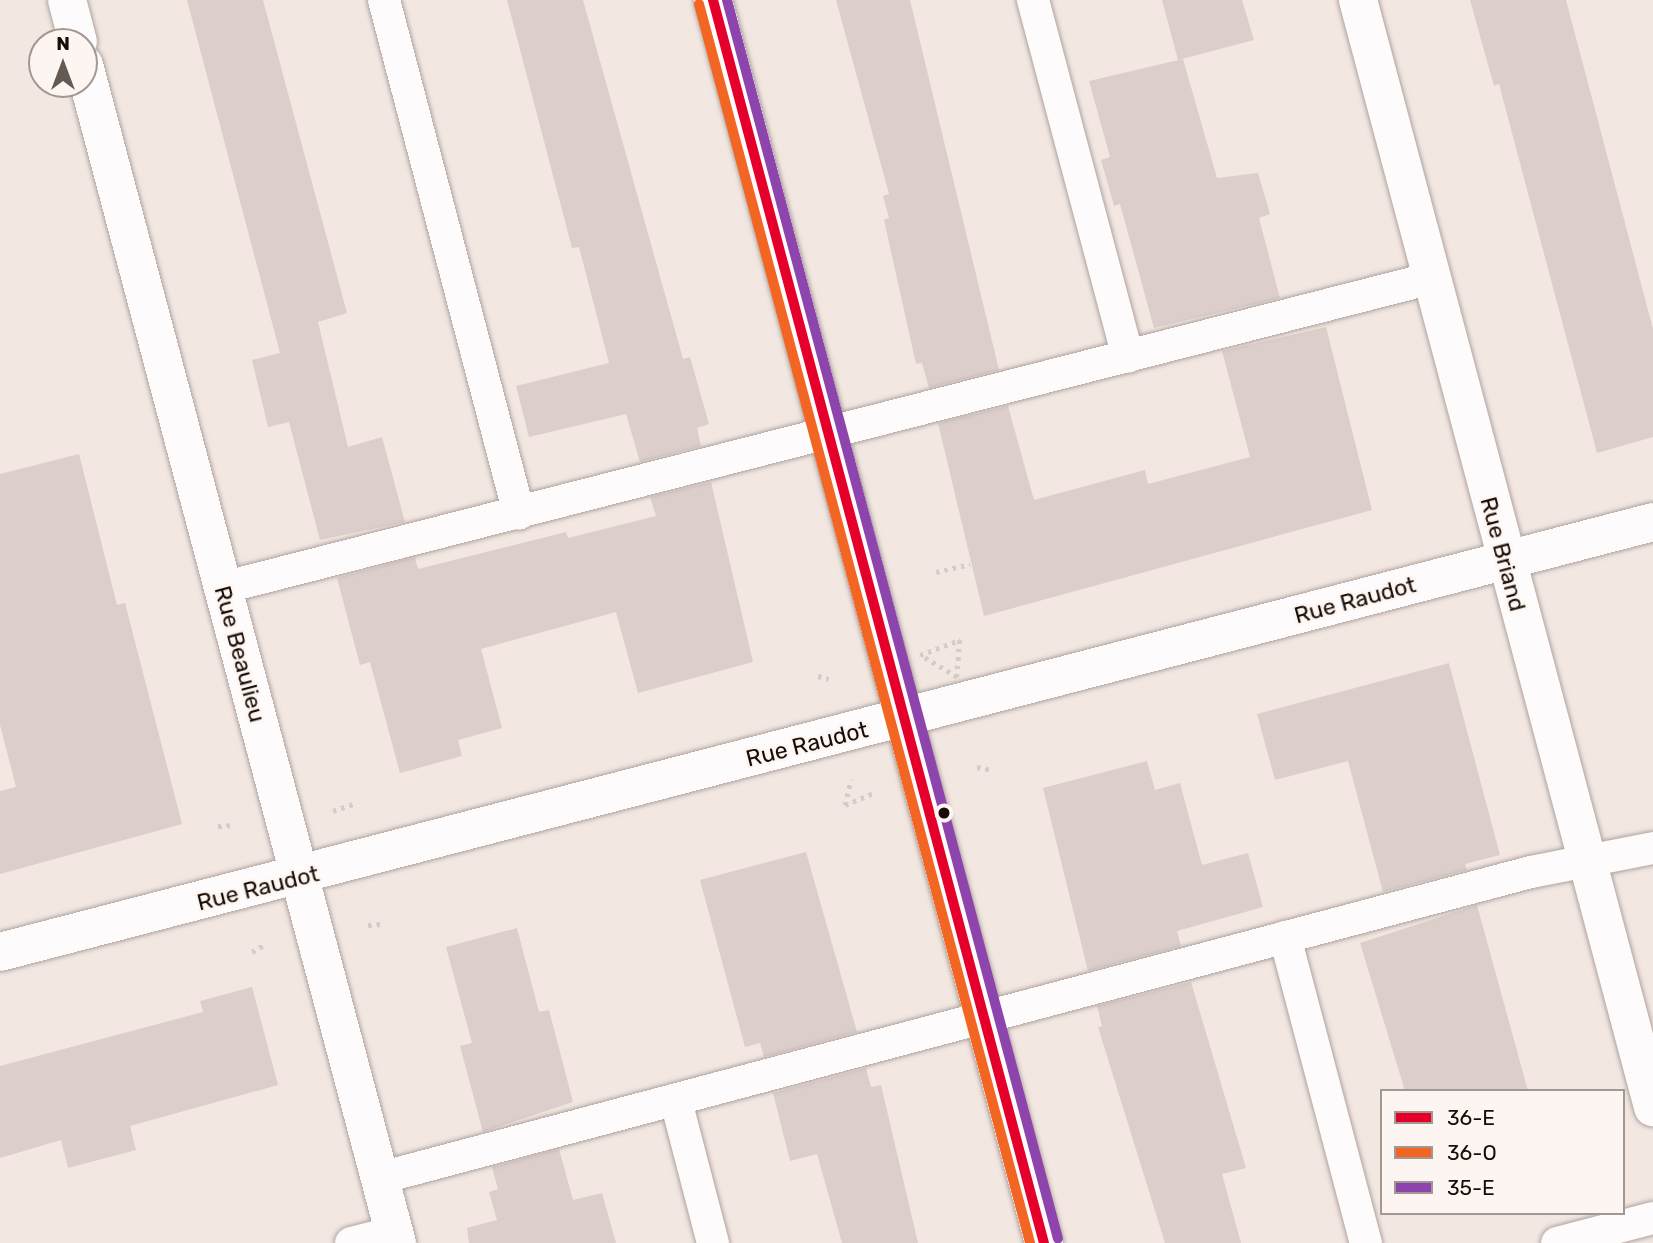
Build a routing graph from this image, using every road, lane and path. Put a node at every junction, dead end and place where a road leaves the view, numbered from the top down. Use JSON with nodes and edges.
{"nodes":[{"id":1,"x":67,"y":0,"type":"edge"},
{"id":2,"x":384,"y":0,"type":"edge"},
{"id":3,"x":713,"y":0,"type":"edge"},
{"id":4,"x":1033,"y":0,"type":"edge"},
{"id":5,"x":1358,"y":0,"type":"edge"},
{"id":6,"x":74,"y":28,"type":"edge"},
{"id":7,"x":93,"y":98,"type":"edge"},
{"id":8,"x":1432,"y":278,"type":"junction"},
{"id":9,"x":1128,"y":357,"type":"junction"},
{"id":10,"x":828,"y":435,"type":"junction"},
{"id":11,"x":519,"y":514,"type":"junction"},
{"id":12,"x":1653,"y":522,"type":"edge"},
{"id":13,"x":1503,"y":561,"type":"junction"},
{"id":14,"x":970,"y":564,"type":"dead end"},
{"id":15,"x":936,"y":572,"type":"dead end"},
{"id":16,"x":222,"y":588,"type":"junction"},
{"id":17,"x":960,"y":640,"type":"dead end"},
{"id":18,"x":920,"y":655,"type":"dead end"},
{"id":19,"x":818,"y":676,"type":"dead end"},
{"id":20,"x":829,"y":679,"type":"dead end"},
{"id":21,"x":903,"y":719,"type":"junction"},
{"id":22,"x":977,"y":767,"type":"dead end"},
{"id":23,"x":992,"y":770,"type":"dead end"},
{"id":24,"x":853,"y":771,"type":"dead end"},
{"id":25,"x":887,"y":787,"type":"dead end"},
{"id":26,"x":354,"y":804,"type":"dead end"},
{"id":27,"x":333,"y":811,"type":"dead end"},
{"id":28,"x":236,"y":825,"type":"dead end"},
{"id":29,"x":218,"y":826,"type":"dead end"},
{"id":30,"x":1653,"y":848,"type":"edge"},
{"id":31,"x":1588,"y":861,"type":"junction"},
{"id":32,"x":299,"y":878,"type":"junction"},
{"id":33,"x":383,"y":924,"type":"dead end"},
{"id":34,"x":368,"y":925,"type":"dead end"},
{"id":35,"x":1285,"y":937,"type":"junction"},
{"id":36,"x":267,"y":944,"type":"dead end"},
{"id":37,"x":252,"y":952,"type":"dead end"},
{"id":38,"x":0,"y":953,"type":"edge"},
{"id":39,"x":983,"y":1017,"type":"junction"},
{"id":40,"x":676,"y":1101,"type":"junction"},
{"id":41,"x":1653,"y":1107,"type":"edge"},
{"id":42,"x":380,"y":1178,"type":"junction"},
{"id":43,"x":1653,"y":1218,"type":"edge"},
{"id":44,"x":396,"y":1238,"type":"edge"},
{"id":45,"x":351,"y":1243,"type":"edge"},
{"id":46,"x":713,"y":1243,"type":"edge"},
{"id":47,"x":1044,"y":1243,"type":"edge"},
{"id":48,"x":1366,"y":1243,"type":"edge"},
{"id":49,"x":1557,"y":1243,"type":"edge"}],
"edges":[{"from":1,"to":6,"type":"street"},
{"from":2,"to":11,"type":"lane"},
{"from":3,"to":10,"type":"street"},
{"from":4,"to":9,"type":"lane"},
{"from":5,"to":8,"type":"street","name":"Rue Briand"},
{"from":7,"to":16,"type":"street","name":"Rue Beaulieu"},
{"from":8,"to":9,"type":"lane"},
{"from":8,"to":13,"type":"street","name":"Rue Briand"},
{"from":9,"to":10,"type":"lane"},
{"from":10,"to":11,"type":"lane"},
{"from":10,"to":21,"type":"street"},
{"from":11,"to":16,"type":"lane"},
{"from":12,"to":13,"type":"street","name":"Rue Raudot"},
{"from":13,"to":21,"type":"street","name":"Rue Raudot"},
{"from":13,"to":31,"type":"street","name":"Rue Briand"},
{"from":14,"to":15,"type":"path"},
{"from":16,"to":32,"type":"street","name":"Rue Beaulieu"},
{"from":17,"to":18,"type":"path"},
{"from":19,"to":20,"type":"path"},
{"from":21,"to":32,"type":"street","name":"Rue Raudot"},
{"from":21,"to":39,"type":"street"},
{"from":22,"to":23,"type":"path"},
{"from":24,"to":25,"type":"path"},
{"from":26,"to":27,"type":"path"},
{"from":28,"to":29,"type":"path"},
{"from":30,"to":31,"type":"lane"},
{"from":31,"to":35,"type":"lane"},
{"from":31,"to":41,"type":"street","name":"Rue Briand"},
{"from":32,"to":38,"type":"street","name":"Rue Raudot"},
{"from":32,"to":42,"type":"street","name":"Rue Beaulieu"},
{"from":33,"to":34,"type":"path"},
{"from":35,"to":39,"type":"lane"},
{"from":35,"to":48,"type":"lane"},
{"from":36,"to":37,"type":"path"},
{"from":39,"to":40,"type":"lane"},
{"from":39,"to":47,"type":"street"},
{"from":40,"to":42,"type":"lane"},
{"from":40,"to":46,"type":"lane"},
{"from":42,"to":44,"type":"street","name":"Rue Beaulieu"},
{"from":43,"to":49,"type":"lane"},
{"from":44,"to":45,"type":"lane"}]}
